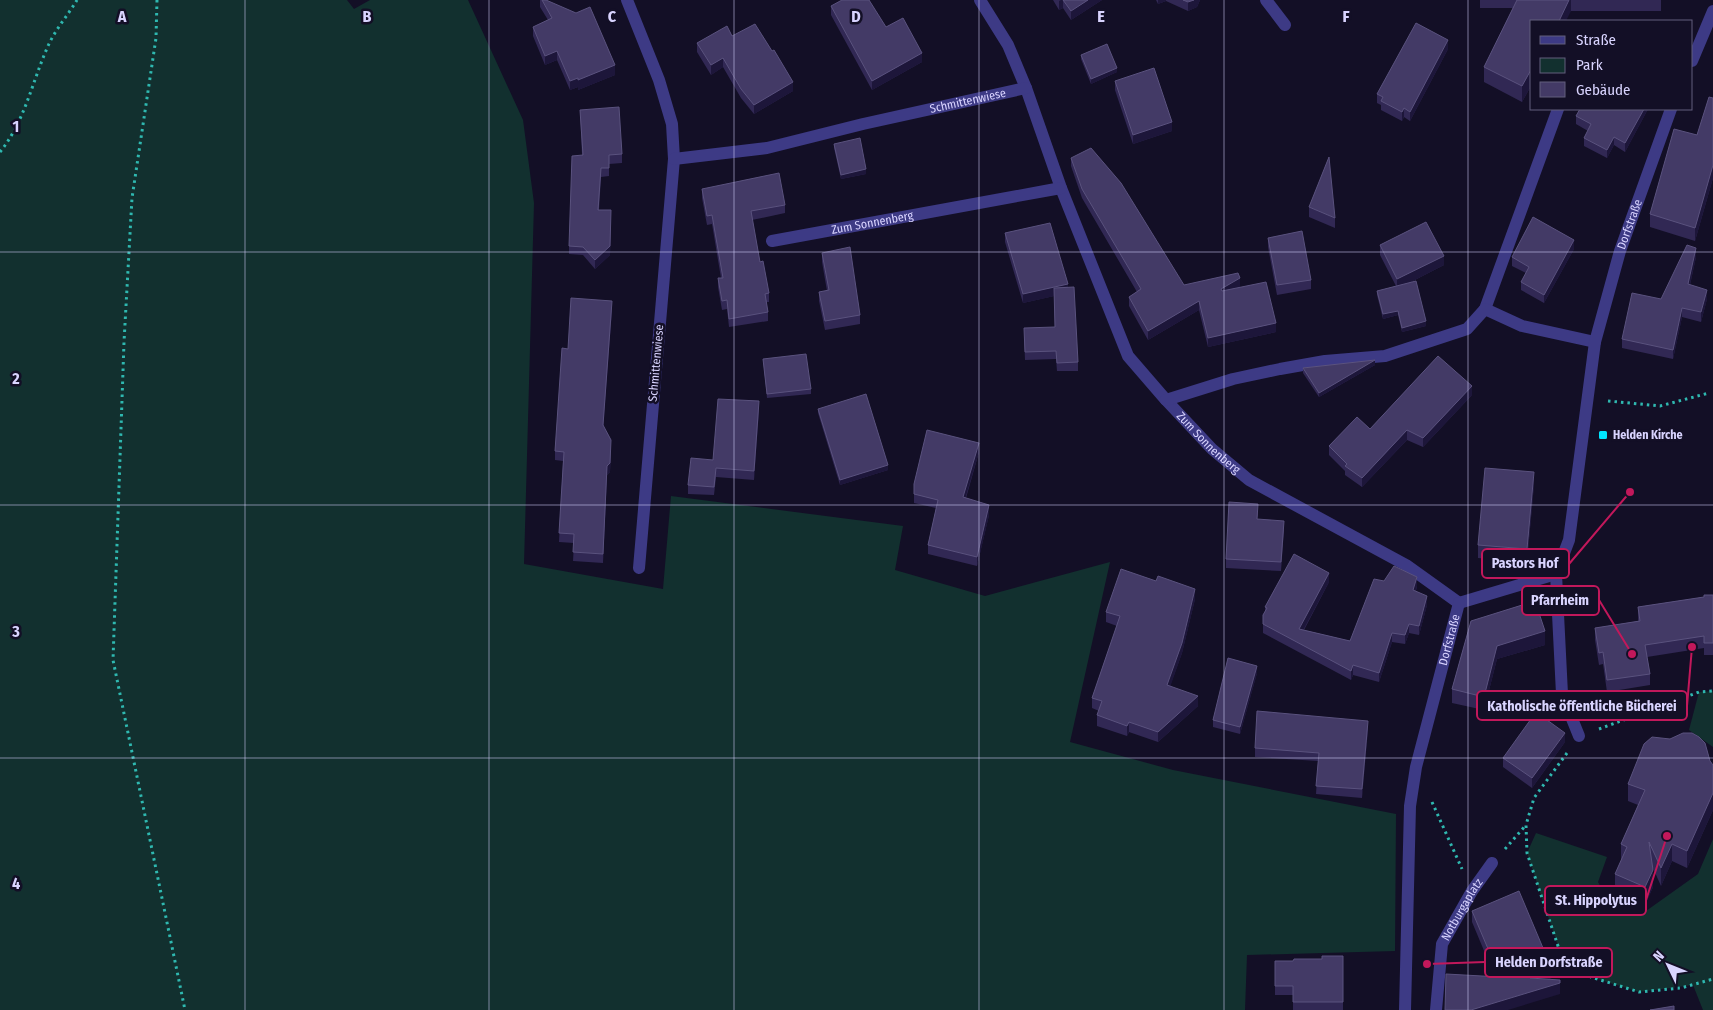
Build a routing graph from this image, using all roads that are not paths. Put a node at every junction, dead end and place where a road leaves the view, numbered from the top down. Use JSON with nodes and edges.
{"nodes":[{"id":1,"x":627,"y":0,"type":"edge"},
{"id":2,"x":980,"y":0,"type":"edge"},
{"id":3,"x":1266,"y":0,"type":"edge"},
{"id":4,"x":1713,"y":11,"type":"edge"},
{"id":5,"x":1285,"y":25,"type":"dead end"},
{"id":6,"x":1693,"y":59,"type":"edge"},
{"id":7,"x":1026,"y":88,"type":"junction"},
{"id":8,"x":1558,"y":110,"type":"edge"},
{"id":9,"x":1671,"y":110,"type":"edge"},
{"id":10,"x":674,"y":159,"type":"junction"},
{"id":11,"x":1061,"y":188,"type":"junction"},
{"id":12,"x":772,"y":241,"type":"dead end"},
{"id":13,"x":1485,"y":309,"type":"junction"},
{"id":14,"x":1596,"y":342,"type":"junction"},
{"id":15,"x":1166,"y":400,"type":"junction"},
{"id":16,"x":640,"y":568,"type":"dead end"},
{"id":17,"x":1556,"y":574,"type":"junction"},
{"id":18,"x":1459,"y":603,"type":"junction"},
{"id":19,"x":1579,"y":736,"type":"road end"},
{"id":20,"x":1492,"y":863,"type":"road end"},
{"id":21,"x":1405,"y":1010,"type":"edge"},
{"id":22,"x":1436,"y":1010,"type":"edge"}],
"edges":[{"from":1,"to":10,"type":"street","name":"Schmittenwiese"},
{"from":2,"to":7,"type":"street","name":"Zum Sonnenberg"},
{"from":3,"to":5,"type":"street"},
{"from":4,"to":6,"type":"street"},
{"from":7,"to":10,"type":"street","name":"Schmittenwiese"},
{"from":7,"to":11,"type":"street","name":"Zum Sonnenberg"},
{"from":8,"to":13,"type":"street"},
{"from":9,"to":14,"type":"street","name":"Dorfstraße"},
{"from":10,"to":16,"type":"street","name":"Schmittenwiese"},
{"from":11,"to":12,"type":"street","name":"Zum Sonnenberg"},
{"from":11,"to":15,"type":"street","name":"Zum Sonnenberg"},
{"from":13,"to":14,"type":"street"},
{"from":13,"to":15,"type":"street"},
{"from":14,"to":17,"type":"street","name":"Dorfstraße"},
{"from":15,"to":18,"type":"street","name":"Zum Sonnenberg"},
{"from":17,"to":18,"type":"street","name":"Dorfstraße"},
{"from":17,"to":19,"type":"street"},
{"from":18,"to":21,"type":"street","name":"Dorfstraße"},
{"from":20,"to":22,"type":"street","name":"Notburgaplatz"}]}
